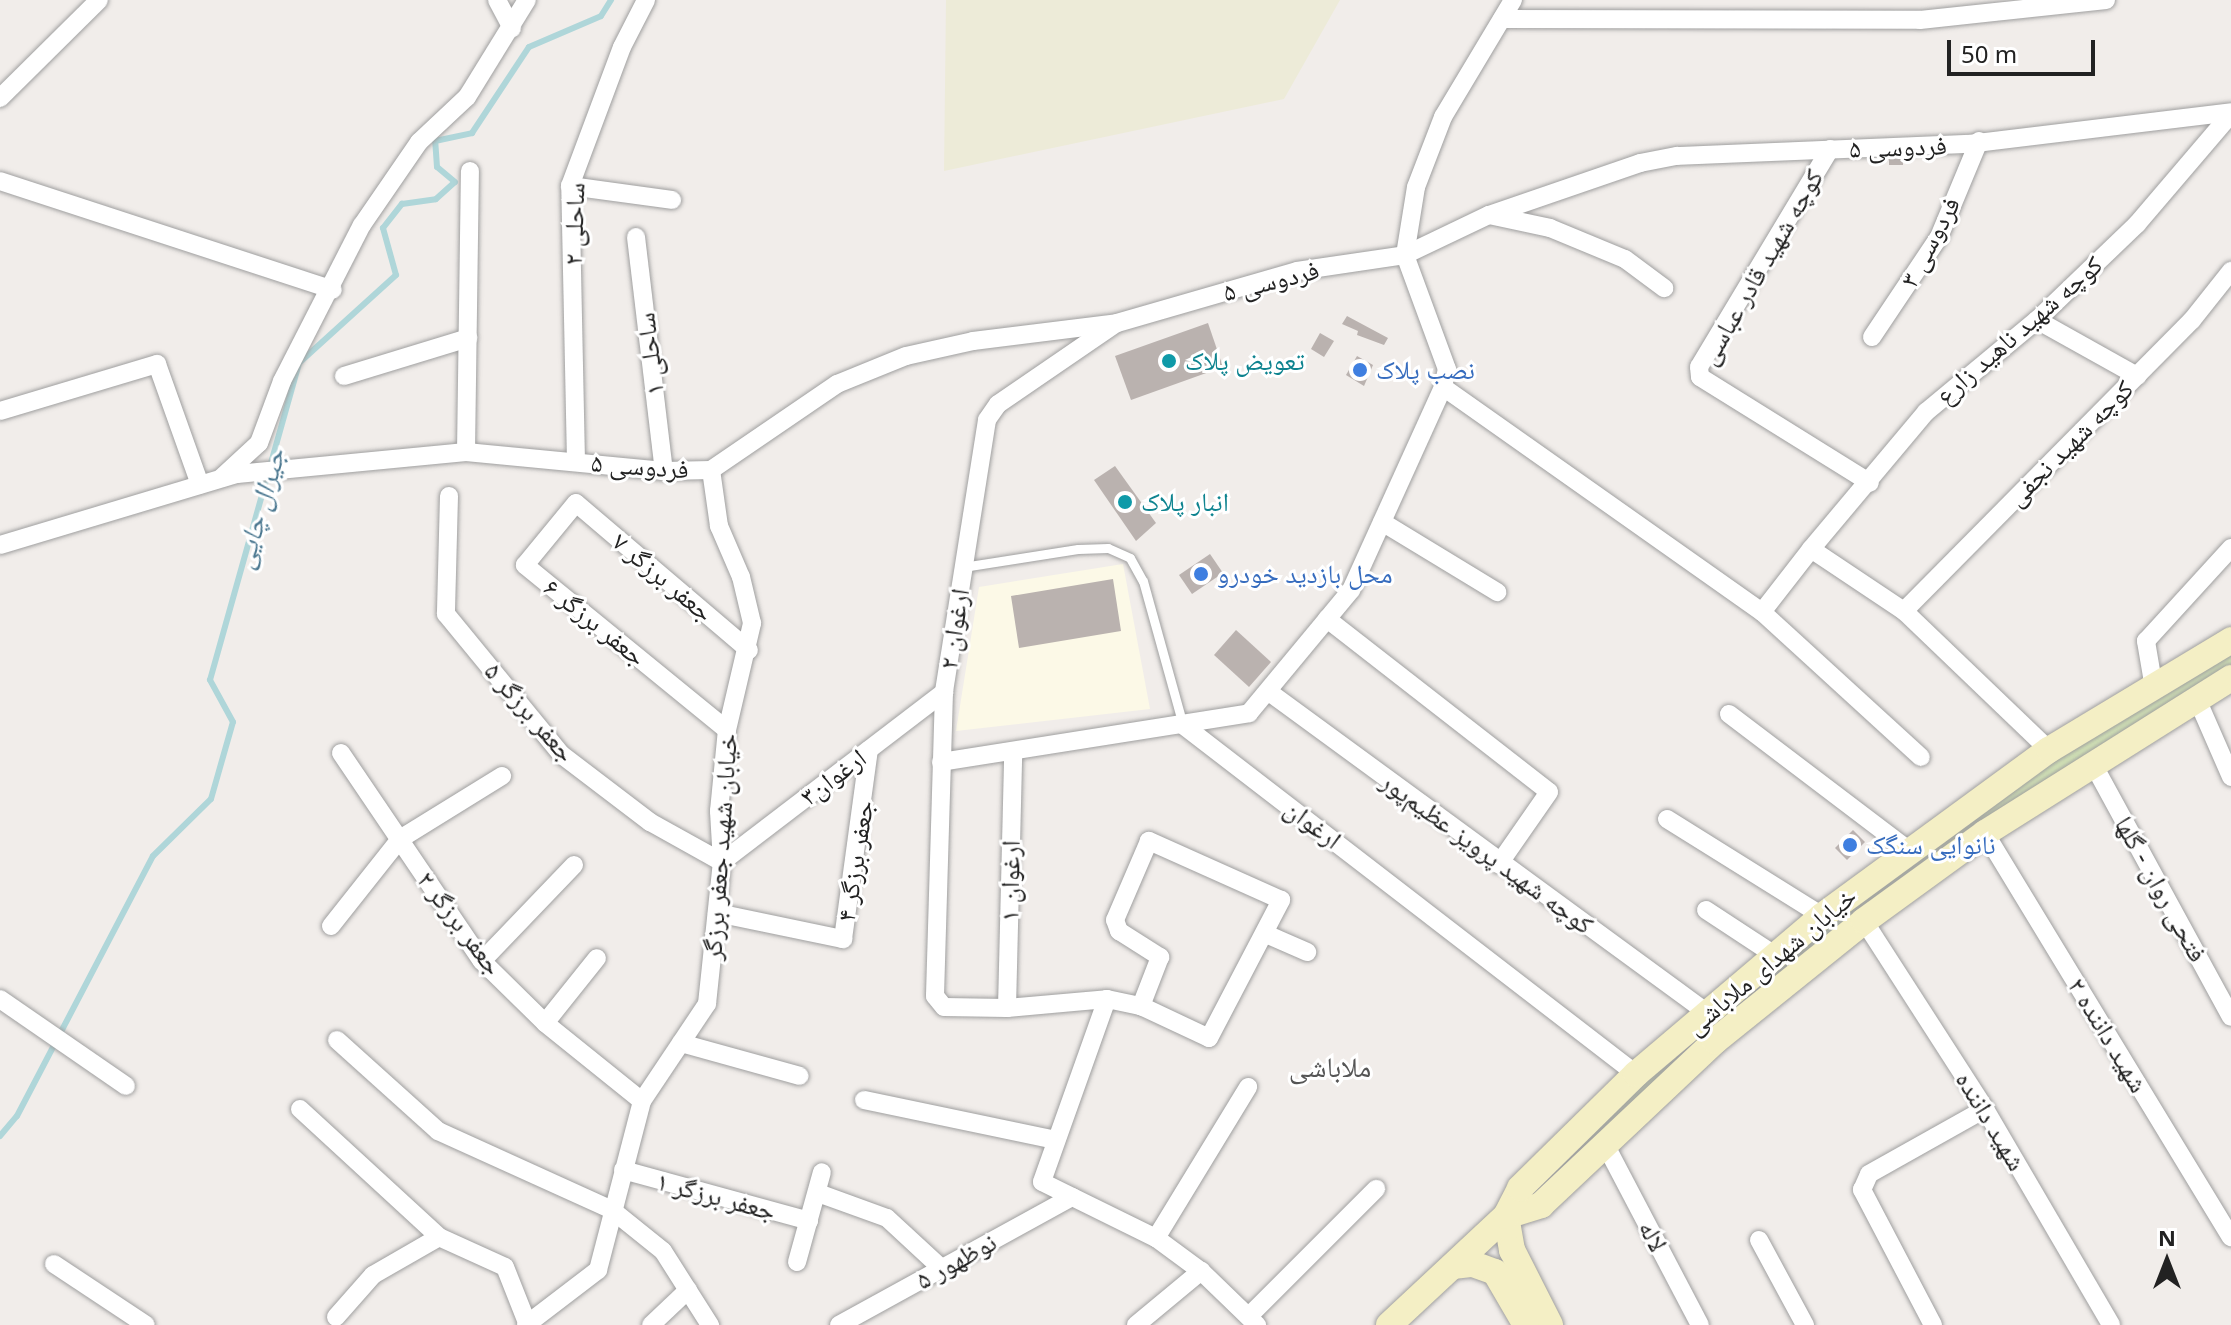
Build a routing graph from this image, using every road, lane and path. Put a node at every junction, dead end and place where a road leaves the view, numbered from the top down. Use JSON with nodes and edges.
{"nodes":[{"id":1,"x":99,"y":0,"type":"edge"},
{"id":2,"x":497,"y":0,"type":"edge"},
{"id":3,"x":527,"y":0,"type":"edge"},
{"id":4,"x":646,"y":0,"type":"edge"},
{"id":5,"x":1513,"y":0,"type":"edge"},
{"id":6,"x":2106,"y":0,"type":"edge"},
{"id":7,"x":1502,"y":19,"type":"junction"},
{"id":8,"x":512,"y":28,"type":"junction"},
{"id":9,"x":0,"y":98,"type":"edge"},
{"id":10,"x":2231,"y":113,"type":"edge"},
{"id":11,"x":1979,"y":141,"type":"junction"},
{"id":12,"x":1830,"y":149,"type":"junction"},
{"id":13,"x":470,"y":171,"type":"dead end"},
{"id":14,"x":0,"y":181,"type":"edge"},
{"id":15,"x":570,"y":186,"type":"junction"},
{"id":16,"x":672,"y":200,"type":"dead end"},
{"id":17,"x":1489,"y":215,"type":"junction"},
{"id":18,"x":636,"y":237,"type":"dead end"},
{"id":19,"x":1405,"y":255,"type":"junction"},
{"id":20,"x":2231,"y":271,"type":"edge"},
{"id":21,"x":1664,"y":288,"type":"dead end"},
{"id":22,"x":333,"y":290,"type":"junction"},
{"id":23,"x":2037,"y":320,"type":"junction"},
{"id":24,"x":1117,"y":323,"type":"junction"},
{"id":25,"x":1872,"y":337,"type":"dead end"},
{"id":26,"x":468,"y":338,"type":"junction"},
{"id":27,"x":344,"y":376,"type":"dead end"},
{"id":28,"x":2137,"y":376,"type":"junction"},
{"id":29,"x":1443,"y":387,"type":"junction"},
{"id":30,"x":0,"y":411,"type":"edge"},
{"id":31,"x":466,"y":452,"type":"junction"},
{"id":32,"x":576,"y":461,"type":"junction"},
{"id":33,"x":711,"y":470,"type":"junction"},
{"id":34,"x":664,"y":471,"type":"junction"},
{"id":35,"x":228,"y":476,"type":"junction"},
{"id":36,"x":1870,"y":483,"type":"junction"},
{"id":37,"x":200,"y":485,"type":"junction"},
{"id":38,"x":449,"y":496,"type":"dead end"},
{"id":39,"x":576,"y":503,"type":"joint"},
{"id":40,"x":1382,"y":522,"type":"junction"},
{"id":41,"x":0,"y":545,"type":"edge"},
{"id":42,"x":2231,"y":548,"type":"edge"},
{"id":43,"x":1811,"y":549,"type":"junction"},
{"id":44,"x":963,"y":567,"type":"junction"},
{"id":45,"x":1497,"y":592,"type":"dead end"},
{"id":46,"x":1904,"y":611,"type":"junction"},
{"id":47,"x":1762,"y":612,"type":"junction"},
{"id":48,"x":1327,"y":619,"type":"junction"},
{"id":49,"x":2231,"y":640,"type":"edge"},
{"id":50,"x":749,"y":650,"type":"junction"},
{"id":51,"x":2231,"y":678,"type":"edge"},
{"id":52,"x":2154,"y":688,"type":"junction"},
{"id":53,"x":944,"y":692,"type":"junction"},
{"id":54,"x":1269,"y":692,"type":"junction"},
{"id":55,"x":2197,"y":699,"type":"junction"},
{"id":56,"x":1729,"y":714,"type":"dead end"},
{"id":57,"x":1183,"y":725,"type":"junction"},
{"id":58,"x":727,"y":730,"type":"junction"},
{"id":59,"x":869,"y":750,"type":"junction"},
{"id":60,"x":2049,"y":750,"type":"junction"},
{"id":61,"x":341,"y":753,"type":"dead end"},
{"id":62,"x":1013,"y":754,"type":"junction"},
{"id":63,"x":1921,"y":757,"type":"dead end"},
{"id":64,"x":941,"y":762,"type":"junction"},
{"id":65,"x":2092,"y":762,"type":"junction"},
{"id":66,"x":502,"y":776,"type":"dead end"},
{"id":67,"x":2231,"y":777,"type":"edge"},
{"id":68,"x":1667,"y":819,"type":"dead end"},
{"id":69,"x":1985,"y":833,"type":"junction"},
{"id":70,"x":400,"y":839,"type":"junction"},
{"id":71,"x":1908,"y":850,"type":"junction"},
{"id":72,"x":722,"y":862,"type":"junction"},
{"id":73,"x":1499,"y":864,"type":"junction"},
{"id":74,"x":574,"y":865,"type":"dead end"},
{"id":75,"x":1706,"y":910,"type":"dead end"},
{"id":76,"x":717,"y":913,"type":"junction"},
{"id":77,"x":1822,"y":916,"type":"junction"},
{"id":78,"x":1864,"y":921,"type":"junction"},
{"id":79,"x":331,"y":926,"type":"dead end"},
{"id":80,"x":1266,"y":934,"type":"junction"},
{"id":81,"x":1307,"y":952,"type":"dead end"},
{"id":82,"x":1776,"y":956,"type":"junction"},
{"id":83,"x":597,"y":958,"type":"dead end"},
{"id":84,"x":482,"y":961,"type":"junction"},
{"id":85,"x":2225,"y":992,"type":"edge"},
{"id":86,"x":0,"y":999,"type":"edge"},
{"id":87,"x":1107,"y":999,"type":"junction"},
{"id":88,"x":1141,"y":1006,"type":"junction"},
{"id":89,"x":1007,"y":1008,"type":"junction"},
{"id":90,"x":1706,"y":1012,"type":"junction"},
{"id":91,"x":2231,"y":1017,"type":"edge"},
{"id":92,"x":545,"y":1023,"type":"junction"},
{"id":93,"x":337,"y":1040,"type":"dead end"},
{"id":94,"x":681,"y":1043,"type":"junction"},
{"id":95,"x":1636,"y":1074,"type":"junction"},
{"id":96,"x":800,"y":1076,"type":"dead end"},
{"id":97,"x":126,"y":1086,"type":"dead end"},
{"id":98,"x":1248,"y":1087,"type":"dead end"},
{"id":99,"x":864,"y":1100,"type":"dead end"},
{"id":100,"x":642,"y":1101,"type":"junction"},
{"id":101,"x":300,"y":1109,"type":"dead end"},
{"id":102,"x":1985,"y":1109,"type":"junction"},
{"id":103,"x":1056,"y":1140,"type":"junction"},
{"id":104,"x":1606,"y":1146,"type":"junction"},
{"id":105,"x":623,"y":1170,"type":"junction"},
{"id":106,"x":822,"y":1172,"type":"dead end"},
{"id":107,"x":1376,"y":1189,"type":"dead end"},
{"id":108,"x":818,"y":1193,"type":"junction"},
{"id":109,"x":1072,"y":1197,"type":"junction"},
{"id":110,"x":612,"y":1210,"type":"junction"},
{"id":111,"x":1506,"y":1216,"type":"junction"},
{"id":112,"x":809,"y":1221,"type":"junction"},
{"id":113,"x":439,"y":1237,"type":"junction"},
{"id":114,"x":2231,"y":1237,"type":"edge"},
{"id":115,"x":1156,"y":1238,"type":"junction"},
{"id":116,"x":1759,"y":1240,"type":"dead end"},
{"id":117,"x":797,"y":1262,"type":"dead end"},
{"id":118,"x":54,"y":1264,"type":"dead end"},
{"id":119,"x":1453,"y":1266,"type":"junction"},
{"id":120,"x":942,"y":1269,"type":"junction"},
{"id":121,"x":1201,"y":1271,"type":"junction"},
{"id":122,"x":688,"y":1290,"type":"junction"},
{"id":123,"x":336,"y":1317,"type":"dead end"},
{"id":124,"x":1253,"y":1320,"type":"edge"},
{"id":125,"x":146,"y":1325,"type":"edge"},
{"id":126,"x":527,"y":1325,"type":"edge"},
{"id":127,"x":651,"y":1325,"type":"edge"},
{"id":128,"x":710,"y":1325,"type":"edge"},
{"id":129,"x":839,"y":1325,"type":"edge"},
{"id":130,"x":1136,"y":1325,"type":"edge"},
{"id":131,"x":1389,"y":1325,"type":"edge"},
{"id":132,"x":1526,"y":1325,"type":"edge"},
{"id":133,"x":1550,"y":1325,"type":"edge"},
{"id":134,"x":1700,"y":1325,"type":"edge"},
{"id":135,"x":1805,"y":1325,"type":"edge"},
{"id":136,"x":1933,"y":1325,"type":"edge"},
{"id":137,"x":2111,"y":1325,"type":"edge"}],
"edges":[{"from":1,"to":9,"type":"street"},
{"from":2,"to":8,"type":"street"},
{"from":3,"to":8,"type":"street"},
{"from":4,"to":15,"type":"street","name":"ساحلی ۲"},
{"from":5,"to":7,"type":"street"},
{"from":6,"to":7,"type":"street"},
{"from":7,"to":19,"type":"street"},
{"from":8,"to":22,"type":"street"},
{"from":10,"to":11,"type":"street","name":"فردوسی ۵"},
{"from":10,"to":23,"type":"street","name":"کوچه شهید ناهید زارع"},
{"from":11,"to":12,"type":"street","name":"فردوسی ۵"},
{"from":11,"to":25,"type":"street","name":"فردوسی ۳"},
{"from":12,"to":17,"type":"street","name":"فردوسی ۵"},
{"from":12,"to":36,"type":"street","name":"کوچه شهید قادر عباسی"},
{"from":13,"to":26,"type":"street"},
{"from":14,"to":22,"type":"street"},
{"from":15,"to":16,"type":"street"},
{"from":15,"to":32,"type":"street","name":"ساحلی ۲"},
{"from":17,"to":19,"type":"street","name":"فردوسی ۵"},
{"from":17,"to":21,"type":"street"},
{"from":18,"to":34,"type":"street","name":"ساحلی ۱"},
{"from":19,"to":24,"type":"street","name":"فردوسی ۵"},
{"from":19,"to":29,"type":"street"},
{"from":20,"to":28,"type":"street","name":"کوچه شهید نجفی"},
{"from":22,"to":35,"type":"street"},
{"from":23,"to":28,"type":"street"},
{"from":23,"to":36,"type":"street","name":"کوچه شهید ناهید زارع"},
{"from":24,"to":33,"type":"street","name":"فردوسی ۵"},
{"from":24,"to":44,"type":"street","name":"ارغوان ۲"},
{"from":26,"to":27,"type":"street"},
{"from":26,"to":31,"type":"street"},
{"from":28,"to":46,"type":"street","name":"کوچه شهید نجفی"},
{"from":29,"to":40,"type":"street"},
{"from":29,"to":47,"type":"street"},
{"from":30,"to":37,"type":"street"},
{"from":31,"to":32,"type":"street","name":"فردوسی ۵"},
{"from":31,"to":35,"type":"street","name":"فردوسی ۵"},
{"from":32,"to":34,"type":"street","name":"فردوسی ۵"},
{"from":33,"to":34,"type":"street","name":"فردوسی ۵"},
{"from":33,"to":50,"type":"street","name":"خیابان شهید جعفر برزگر"},
{"from":35,"to":37,"type":"street"},
{"from":36,"to":43,"type":"street","name":"کوچه شهید ناهید زارع"},
{"from":37,"to":41,"type":"street"},
{"from":38,"to":72,"type":"street","name":"جعفر برزگر ۵"},
{"from":39,"to":50,"type":"street","name":"جعفر برزگر ۷"},
{"from":39,"to":58,"type":"street","name":"جعفر برزگر ۶"},
{"from":40,"to":45,"type":"street"},
{"from":40,"to":48,"type":"street"},
{"from":42,"to":52,"type":"street"},
{"from":43,"to":46,"type":"street"},
{"from":43,"to":47,"type":"street","name":"کوچه شهید ناهید زارع"},
{"from":44,"to":53,"type":"street","name":"ارغوان ۲"},
{"from":44,"to":57,"type":"lane"},
{"from":46,"to":60,"type":"street"},
{"from":47,"to":63,"type":"street"},
{"from":48,"to":54,"type":"street"},
{"from":48,"to":73,"type":"street"},
{"from":49,"to":52,"type":"main road","name":"خیابان شهدای ملاباشی"},
{"from":50,"to":58,"type":"street","name":"خیابان شهید جعفر برزگر"},
{"from":51,"to":55,"type":"main road","name":"خیابان شهدای ملاباشی"},
{"from":52,"to":60,"type":"main road","name":"خیابان شهدای ملاباشی"},
{"from":53,"to":59,"type":"street","name":"ارغوان۳"},
{"from":53,"to":64,"type":"street","name":"ارغوان ۲"},
{"from":54,"to":57,"type":"street"},
{"from":54,"to":73,"type":"street","name":"کوچه شهید پرویز عظیم‌پور"},
{"from":55,"to":65,"type":"main road","name":"خیابان شهدای ملاباشی"},
{"from":55,"to":67,"type":"street"},
{"from":56,"to":71,"type":"street"},
{"from":57,"to":62,"type":"street"},
{"from":57,"to":95,"type":"street","name":"ارغوان"},
{"from":58,"to":72,"type":"street","name":"خیابان شهید جعفر برزگر"},
{"from":59,"to":72,"type":"street","name":"ارغوان۳"},
{"from":59,"to":76,"type":"street","name":"جعفر برزگر ۴"},
{"from":60,"to":71,"type":"main road","name":"خیابان شهدای ملاباشی"},
{"from":61,"to":70,"type":"street","name":"جعفر برزگر ۲"},
{"from":62,"to":64,"type":"street"},
{"from":62,"to":89,"type":"street","name":"ارغوان ۱"},
{"from":64,"to":89,"type":"street","name":"ارغوان ۲"},
{"from":65,"to":69,"type":"main road","name":"خیابان شهدای ملاباشی"},
{"from":65,"to":85,"type":"street","name":"فتحی روان - گلها"},
{"from":66,"to":70,"type":"street"},
{"from":68,"to":77,"type":"street"},
{"from":69,"to":78,"type":"main road","name":"خیابان شهدای ملاباشی"},
{"from":69,"to":114,"type":"street","name":"شهید داننده ۲"},
{"from":70,"to":79,"type":"street"},
{"from":70,"to":84,"type":"street","name":"جعفر برزگر ۲"},
{"from":71,"to":77,"type":"main road","name":"خیابان شهدای ملاباشی"},
{"from":72,"to":76,"type":"street","name":"خیابان شهید جعفر برزگر"},
{"from":73,"to":90,"type":"street","name":"کوچه شهید پرویز عظیم‌پور"},
{"from":74,"to":84,"type":"street"},
{"from":75,"to":82,"type":"street"},
{"from":76,"to":94,"type":"street","name":"خیابان شهید جعفر برزگر"},
{"from":77,"to":82,"type":"main road","name":"خیابان شهدای ملاباشی"},
{"from":78,"to":102,"type":"street","name":"شهید داننده"},
{"from":78,"to":104,"type":"main road","name":"خیابان شهدای ملاباشی"},
{"from":80,"to":81,"type":"street"},
{"from":80,"to":88,"type":"street"},
{"from":80,"to":88,"type":"street"},
{"from":82,"to":90,"type":"main road","name":"خیابان شهدای ملاباشی"},
{"from":83,"to":92,"type":"street"},
{"from":84,"to":92,"type":"street","name":"جعفر برزگر ۲"},
{"from":85,"to":91,"type":"street","name":"فتحی روان - گلها"},
{"from":86,"to":97,"type":"street"},
{"from":87,"to":88,"type":"street"},
{"from":87,"to":89,"type":"street"},
{"from":87,"to":103,"type":"street"},
{"from":90,"to":95,"type":"main road","name":"خیابان شهدای ملاباشی"},
{"from":92,"to":100,"type":"street","name":"جعفر برزگر ۲"},
{"from":93,"to":110,"type":"street"},
{"from":94,"to":96,"type":"street"},
{"from":94,"to":100,"type":"street","name":"خیابان شهید جعفر برزگر"},
{"from":95,"to":111,"type":"main road","name":"خیابان شهدای ملاباشی"},
{"from":98,"to":115,"type":"street"},
{"from":99,"to":103,"type":"street"},
{"from":100,"to":105,"type":"street","name":"خیابان شهید جعفر برزگر"},
{"from":101,"to":113,"type":"street"},
{"from":102,"to":136,"type":"street"},
{"from":102,"to":137,"type":"street","name":"شهید داننده"},
{"from":103,"to":109,"type":"street"},
{"from":104,"to":111,"type":"main road","name":"خیابان شهدای ملاباشی"},
{"from":104,"to":134,"type":"street","name":"لاله"},
{"from":105,"to":110,"type":"street","name":"خیابان شهید جعفر برزگر"},
{"from":105,"to":112,"type":"street","name":"جعفر برزگر ۱"},
{"from":106,"to":108,"type":"street"},
{"from":107,"to":124,"type":"street"},
{"from":108,"to":112,"type":"street"},
{"from":108,"to":120,"type":"street"},
{"from":109,"to":115,"type":"street"},
{"from":109,"to":120,"type":"street","name":"نوظهور ۵"},
{"from":110,"to":122,"type":"street"},
{"from":110,"to":126,"type":"street","name":"خیابان شهید جعفر برزگر"},
{"from":111,"to":119,"type":"main road","name":"خیابان شهدای ملاباشی"},
{"from":111,"to":133,"type":"main road"},
{"from":112,"to":117,"type":"street"},
{"from":113,"to":123,"type":"street"},
{"from":113,"to":126,"type":"street"},
{"from":115,"to":121,"type":"street"},
{"from":116,"to":135,"type":"street"},
{"from":118,"to":125,"type":"street"},
{"from":119,"to":131,"type":"main road","name":"خیابان شهدای ملاباشی"},
{"from":119,"to":132,"type":"main road"},
{"from":120,"to":129,"type":"street","name":"نوظهور ۵"},
{"from":121,"to":124,"type":"street"},
{"from":121,"to":130,"type":"street"},
{"from":122,"to":127,"type":"street"},
{"from":122,"to":128,"type":"street"}]}
